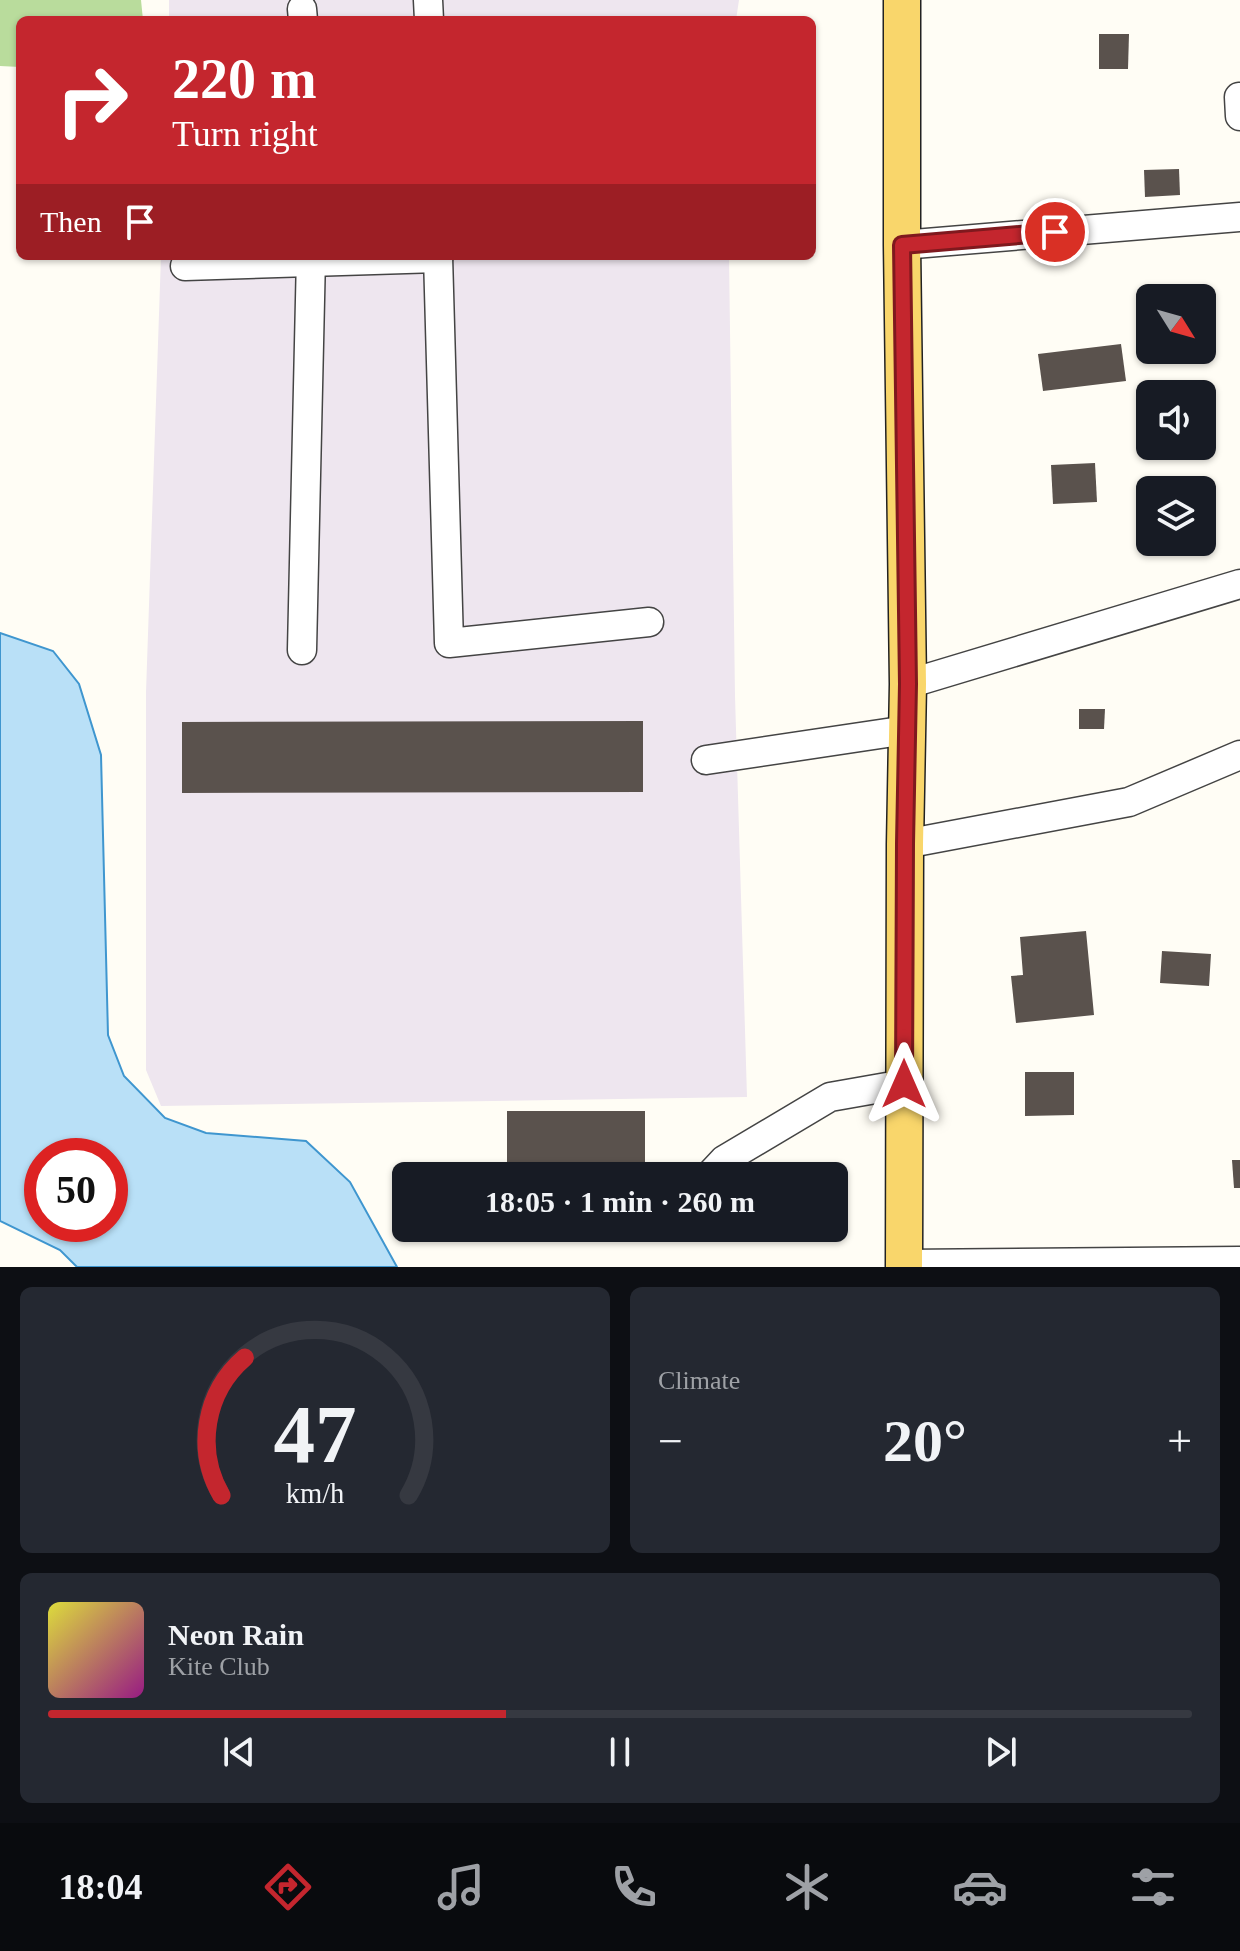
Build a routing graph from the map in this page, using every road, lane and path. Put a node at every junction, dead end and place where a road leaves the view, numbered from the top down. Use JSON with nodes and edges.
{"nodes":[{"id":1,"x":902,"y":0,"type":"edge"},
{"id":2,"x":1239,"y":97,"type":"edge"},
{"id":3,"x":1240,"y":116,"type":"edge"},
{"id":4,"x":1240,"y":217,"type":"edge"},
{"id":5,"x":902,"y":245,"type":"junction"},
{"id":6,"x":294,"y":260,"type":"edge"},
{"id":7,"x":312,"y":260,"type":"edge"},
{"id":8,"x":438,"y":260,"type":"edge"},
{"id":9,"x":185,"y":266,"type":"dead end"},
{"id":10,"x":1240,"y":584,"type":"edge"},
{"id":11,"x":649,"y":622,"type":"dead end"},
{"id":12,"x":302,"y":650,"type":"dead end"},
{"id":13,"x":908,"y":684,"type":"junction"},
{"id":14,"x":907,"y":730,"type":"junction"},
{"id":15,"x":1240,"y":755,"type":"edge"},
{"id":16,"x":706,"y":760,"type":"dead end"},
{"id":17,"x":905,"y":844,"type":"junction"},
{"id":18,"x":904,"y":1084,"type":"junction"},
{"id":19,"x":722,"y":1162,"type":"edge"},
{"id":20,"x":1240,"y":1261,"type":"edge"},
{"id":21,"x":904,"y":1266,"type":"edge"}],
"edges":[{"from":1,"to":5,"type":"main road"},
{"from":2,"to":3,"type":"street"},
{"from":4,"to":5,"type":"street"},
{"from":5,"to":13,"type":"main road"},
{"from":6,"to":9,"type":"street"},
{"from":7,"to":12,"type":"street"},
{"from":8,"to":11,"type":"street"},
{"from":10,"to":13,"type":"street"},
{"from":13,"to":14,"type":"main road"},
{"from":14,"to":16,"type":"street"},
{"from":14,"to":17,"type":"main road"},
{"from":15,"to":17,"type":"street"},
{"from":17,"to":18,"type":"main road"},
{"from":18,"to":19,"type":"street"},
{"from":18,"to":21,"type":"main road"},
{"from":20,"to":21,"type":"street"}]}
